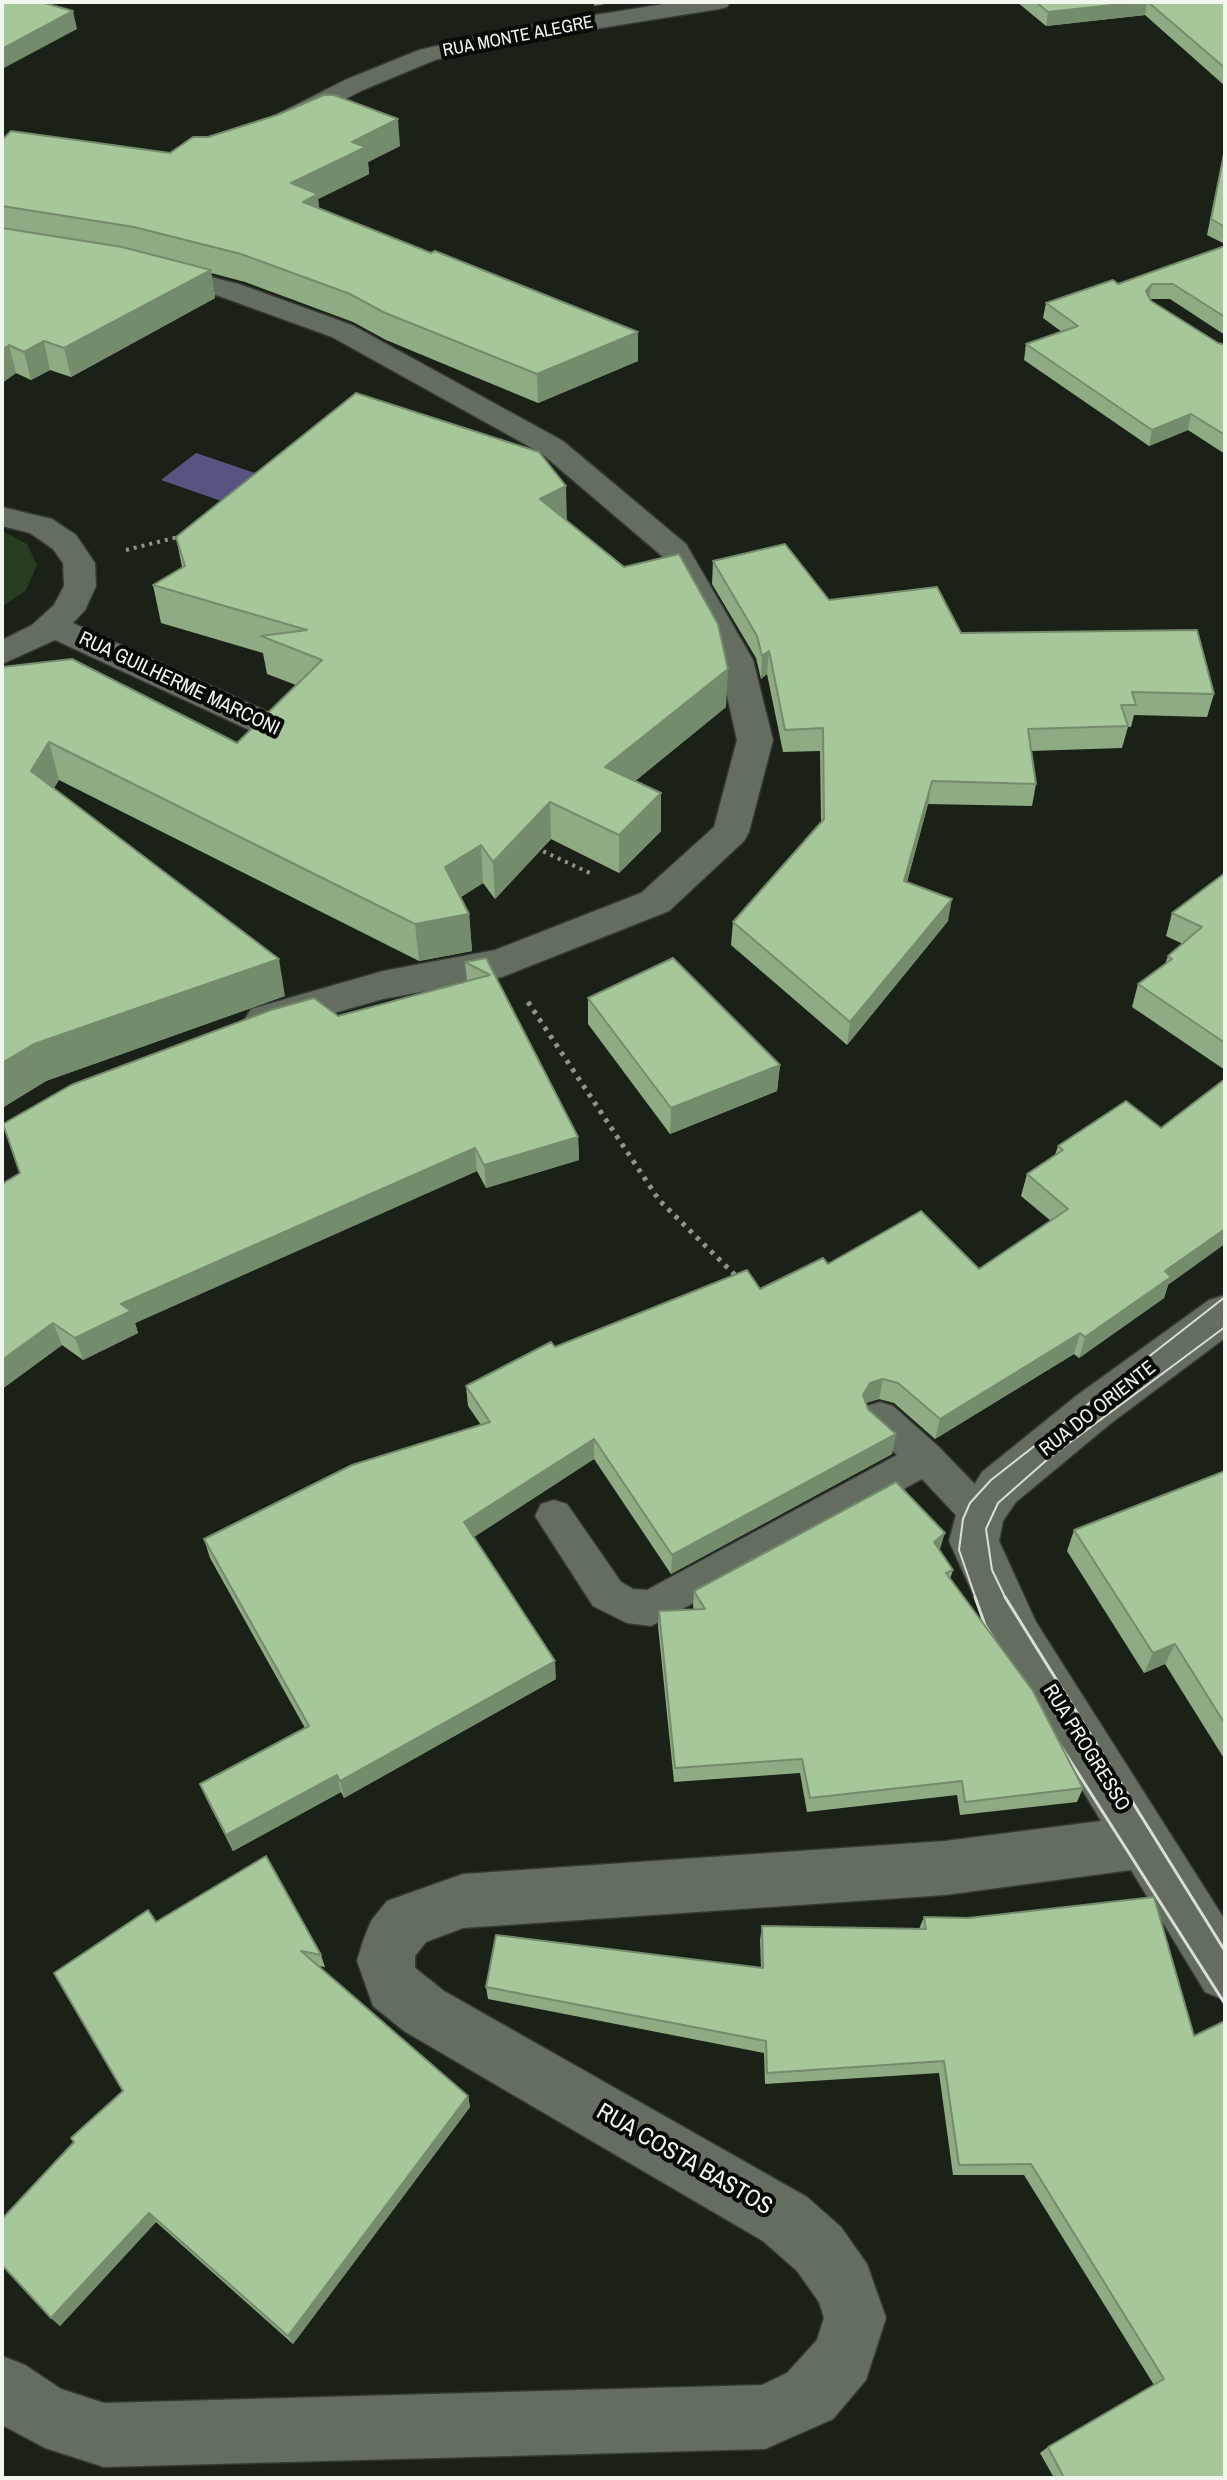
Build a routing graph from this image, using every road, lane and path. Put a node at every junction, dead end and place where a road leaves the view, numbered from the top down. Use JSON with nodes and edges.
{"nodes":[{"id":1,"x":719,"y":2,"type":"edge"},
{"id":2,"x":260,"y":132,"type":"edge"},
{"id":3,"x":129,"y":264,"type":"edge"},
{"id":4,"x":2,"y":516,"type":"edge"},
{"id":5,"x":184,"y":535,"type":"edge"},
{"id":6,"x":79,"y":563,"type":"junction"},
{"id":7,"x":52,"y":626,"type":"junction"},
{"id":8,"x":2,"y":654,"type":"edge"},
{"id":9,"x":272,"y":727,"type":"edge"},
{"id":10,"x":527,"y":844,"type":"edge"},
{"id":11,"x":655,"y":902,"type":"junction"},
{"id":12,"x":502,"y":963,"type":"junction"},
{"id":13,"x":233,"y":1031,"type":"edge"},
{"id":14,"x":747,"y":1287,"type":"edge"},
{"id":15,"x":1225,"y":1313,"type":"edge"},
{"id":16,"x":880,"y":1417,"type":"edge"},
{"id":17,"x":926,"y":1458,"type":"junction"},
{"id":18,"x":980,"y":1515,"type":"junction"},
{"id":19,"x":554,"y":1516,"type":"dead end"},
{"id":20,"x":1145,"y":1842,"type":"junction"},
{"id":21,"x":1225,"y":1972,"type":"edge"},
{"id":22,"x":2,"y":2388,"type":"edge"}],
"edges":[{"from":1,"to":2,"type":"street","name":"RUA MONTE ALEGRE"},
{"from":3,"to":11,"type":"street"},
{"from":4,"to":6,"type":"street"},
{"from":5,"to":6,"type":"path"},
{"from":6,"to":7,"type":"street"},
{"from":7,"to":8,"type":"street"},
{"from":7,"to":9,"type":"street","name":"RUA GUILHERME MARCONI"},
{"from":10,"to":11,"type":"path"},
{"from":11,"to":12,"type":"street"},
{"from":12,"to":13,"type":"street"},
{"from":12,"to":14,"type":"path"},
{"from":15,"to":18,"type":"street","name":"RUA DO ORIENTE"},
{"from":16,"to":17,"type":"lane"},
{"from":17,"to":18,"type":"lane"},
{"from":17,"to":19,"type":"lane"},
{"from":18,"to":20,"type":"street","name":"RUA PROGRESSO"},
{"from":20,"to":21,"type":"street","name":"RUA PROGRESSO"},
{"from":20,"to":22,"type":"street","name":"RUA COSTA BASTOS"}]}
